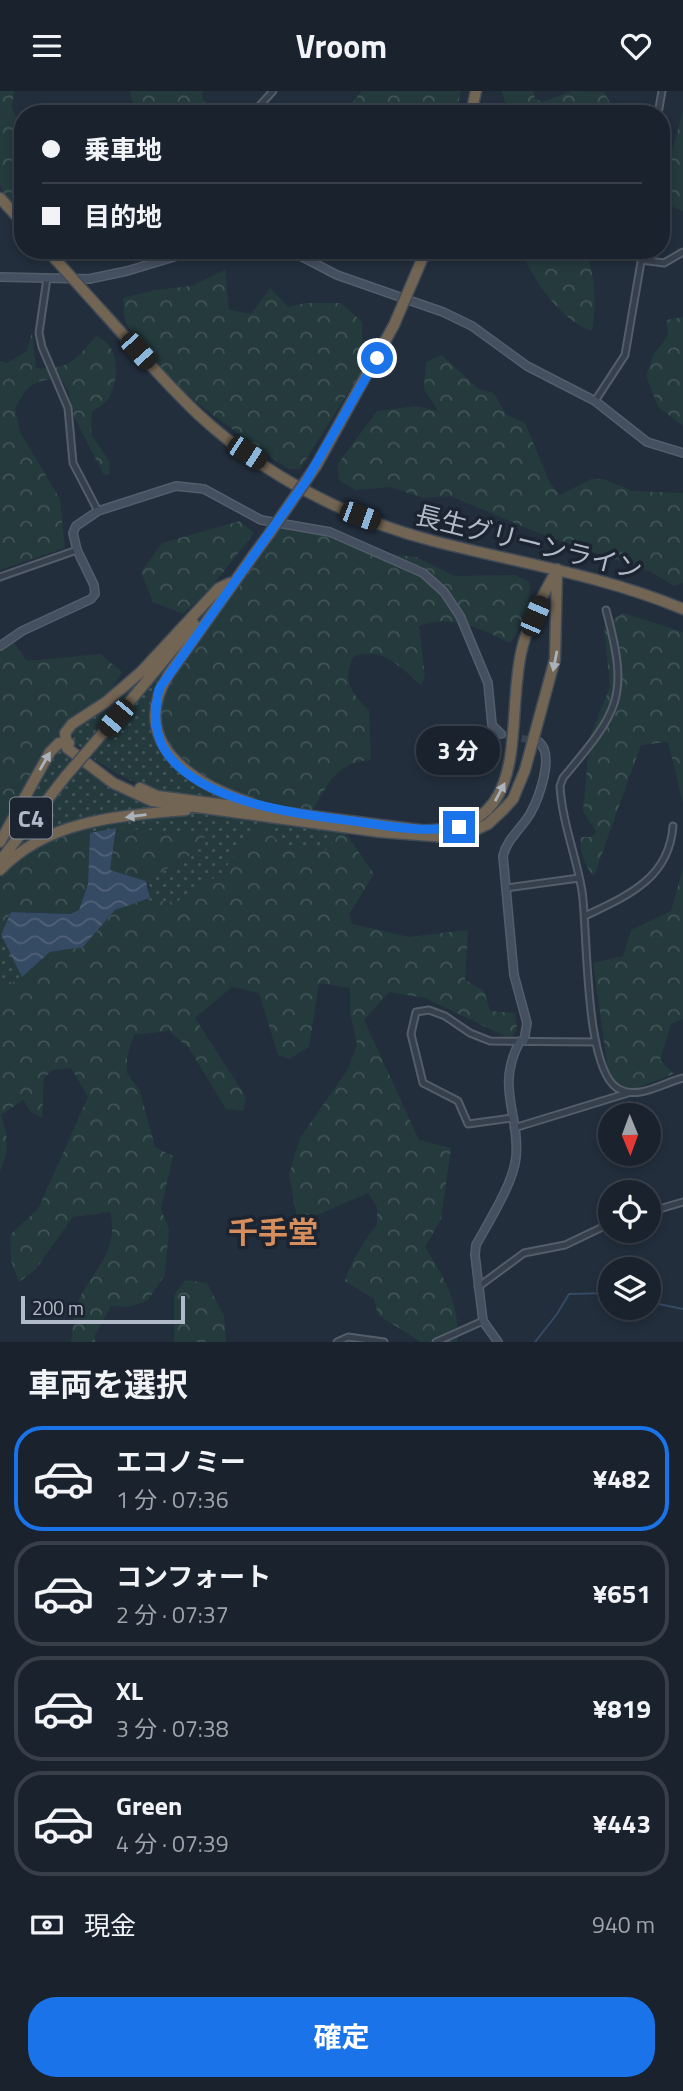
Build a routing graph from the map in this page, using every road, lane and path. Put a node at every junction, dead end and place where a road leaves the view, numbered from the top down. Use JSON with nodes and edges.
{"nodes":[{"id":1,"x":272,"y":91,"type":"edge"},
{"id":2,"x":260,"y":105,"type":"edge"},
{"id":3,"x":1,"y":199,"type":"edge"},
{"id":4,"x":14,"y":213,"type":"edge"},
{"id":5,"x":683,"y":252,"type":"edge"},
{"id":6,"x":55,"y":259,"type":"edge"},
{"id":7,"x":164,"y":259,"type":"edge"},
{"id":8,"x":306,"y":259,"type":"edge"},
{"id":9,"x":422,"y":259,"type":"edge"},
{"id":10,"x":641,"y":260,"type":"joint"},
{"id":11,"x":0,"y":277,"type":"edge"},
{"id":12,"x":47,"y":278,"type":"junction"},
{"id":13,"x":595,"y":401,"type":"junction"},
{"id":14,"x":683,"y":453,"type":"edge"},
{"id":15,"x":98,"y":511,"type":"junction"},
{"id":16,"x":77,"y":550,"type":"junction"},
{"id":17,"x":255,"y":553,"type":"junction"},
{"id":18,"x":557,"y":569,"type":"junction"},
{"id":19,"x":0,"y":577,"type":"edge"},
{"id":20,"x":230,"y":583,"type":"junction"},
{"id":21,"x":683,"y":609,"type":"edge"},
{"id":22,"x":606,"y":610,"type":"dead end"},
{"id":23,"x":0,"y":646,"type":"edge"},
{"id":24,"x":501,"y":734,"type":"dead end"},
{"id":25,"x":539,"y":741,"type":"dead end"},
{"id":26,"x":65,"y":743,"type":"junction"},
{"id":27,"x":204,"y":809,"type":"junction"},
{"id":28,"x":274,"y":811,"type":"junction"},
{"id":29,"x":673,"y":826,"type":"dead end"},
{"id":30,"x":0,"y":842,"type":"edge"},
{"id":31,"x":0,"y":861,"type":"edge"},
{"id":32,"x":0,"y":870,"type":"edge"},
{"id":33,"x":579,"y":878,"type":"junction"},
{"id":34,"x":506,"y":888,"type":"junction"},
{"id":35,"x":584,"y":916,"type":"junction"},
{"id":36,"x":522,"y":1041,"type":"junction"},
{"id":37,"x":596,"y":1042,"type":"junction"},
{"id":38,"x":683,"y":1079,"type":"edge"},
{"id":39,"x":628,"y":1093,"type":"junction"},
{"id":40,"x":512,"y":1118,"type":"junction"},
{"id":41,"x":514,"y":1129,"type":"junction"},
{"id":42,"x":683,"y":1202,"type":"edge"},
{"id":43,"x":661,"y":1208,"type":"edge"},
{"id":44,"x":598,"y":1229,"type":"edge"},
{"id":45,"x":478,"y":1287,"type":"junction"},
{"id":46,"x":483,"y":1321,"type":"junction"},
{"id":47,"x":337,"y":1342,"type":"edge"},
{"id":48,"x":384,"y":1342,"type":"edge"},
{"id":49,"x":436,"y":1342,"type":"edge"},
{"id":50,"x":498,"y":1342,"type":"edge"}],
"edges":[{"from":1,"to":2,"type":"street"},
{"from":3,"to":4,"type":"highway"},
{"from":5,"to":10,"type":"street"},
{"from":6,"to":18,"type":"highway","name":"長生グリーンライン","bridge":true},
{"from":7,"to":12,"type":"street"},
{"from":8,"to":13,"type":"street"},
{"from":9,"to":17,"type":"highway","number":"C4","bridge":true},
{"from":10,"to":13,"type":"street"},
{"from":11,"to":12,"type":"street"},
{"from":12,"to":15,"type":"street"},
{"from":13,"to":14,"type":"street"},
{"from":15,"to":16,"type":"street"},
{"from":15,"to":24,"type":"street"},
{"from":16,"to":19,"type":"street"},
{"from":16,"to":23,"type":"street"},
{"from":17,"to":20,"type":"highway","number":"C4"},
{"from":17,"to":28,"type":"highway"},
{"from":18,"to":21,"type":"highway","name":"長生グリーンライン"},
{"from":18,"to":27,"type":"highway","one_way":true},
{"from":28,"to":18,"type":"highway","one_way":true},
{"from":20,"to":26,"type":"highway"},
{"from":20,"to":31,"type":"highway","number":"C4","bridge":true},
{"from":22,"to":33,"type":"street"},
{"from":25,"to":34,"type":"street"},
{"from":26,"to":27,"type":"highway"},
{"from":26,"to":28,"type":"highway"},
{"from":30,"to":26,"type":"highway","one_way":true},
{"from":27,"to":32,"type":"highway","one_way":true},
{"from":29,"to":35,"type":"street"},
{"from":33,"to":34,"type":"street"},
{"from":33,"to":35,"type":"street"},
{"from":34,"to":36,"type":"street"},
{"from":35,"to":37,"type":"street"},
{"from":36,"to":37,"type":"street"},
{"from":36,"to":40,"type":"street"},
{"from":36,"to":40,"type":"street"},
{"from":37,"to":39,"type":"street"},
{"from":38,"to":39,"type":"street"},
{"from":39,"to":41,"type":"street"},
{"from":40,"to":41,"type":"street"},
{"from":41,"to":45,"type":"street"},
{"from":42,"to":43,"type":"street"},
{"from":44,"to":45,"type":"street"},
{"from":45,"to":46,"type":"street"},
{"from":46,"to":49,"type":"street"},
{"from":46,"to":50,"type":"street"},
{"from":47,"to":48,"type":"street"}]}
